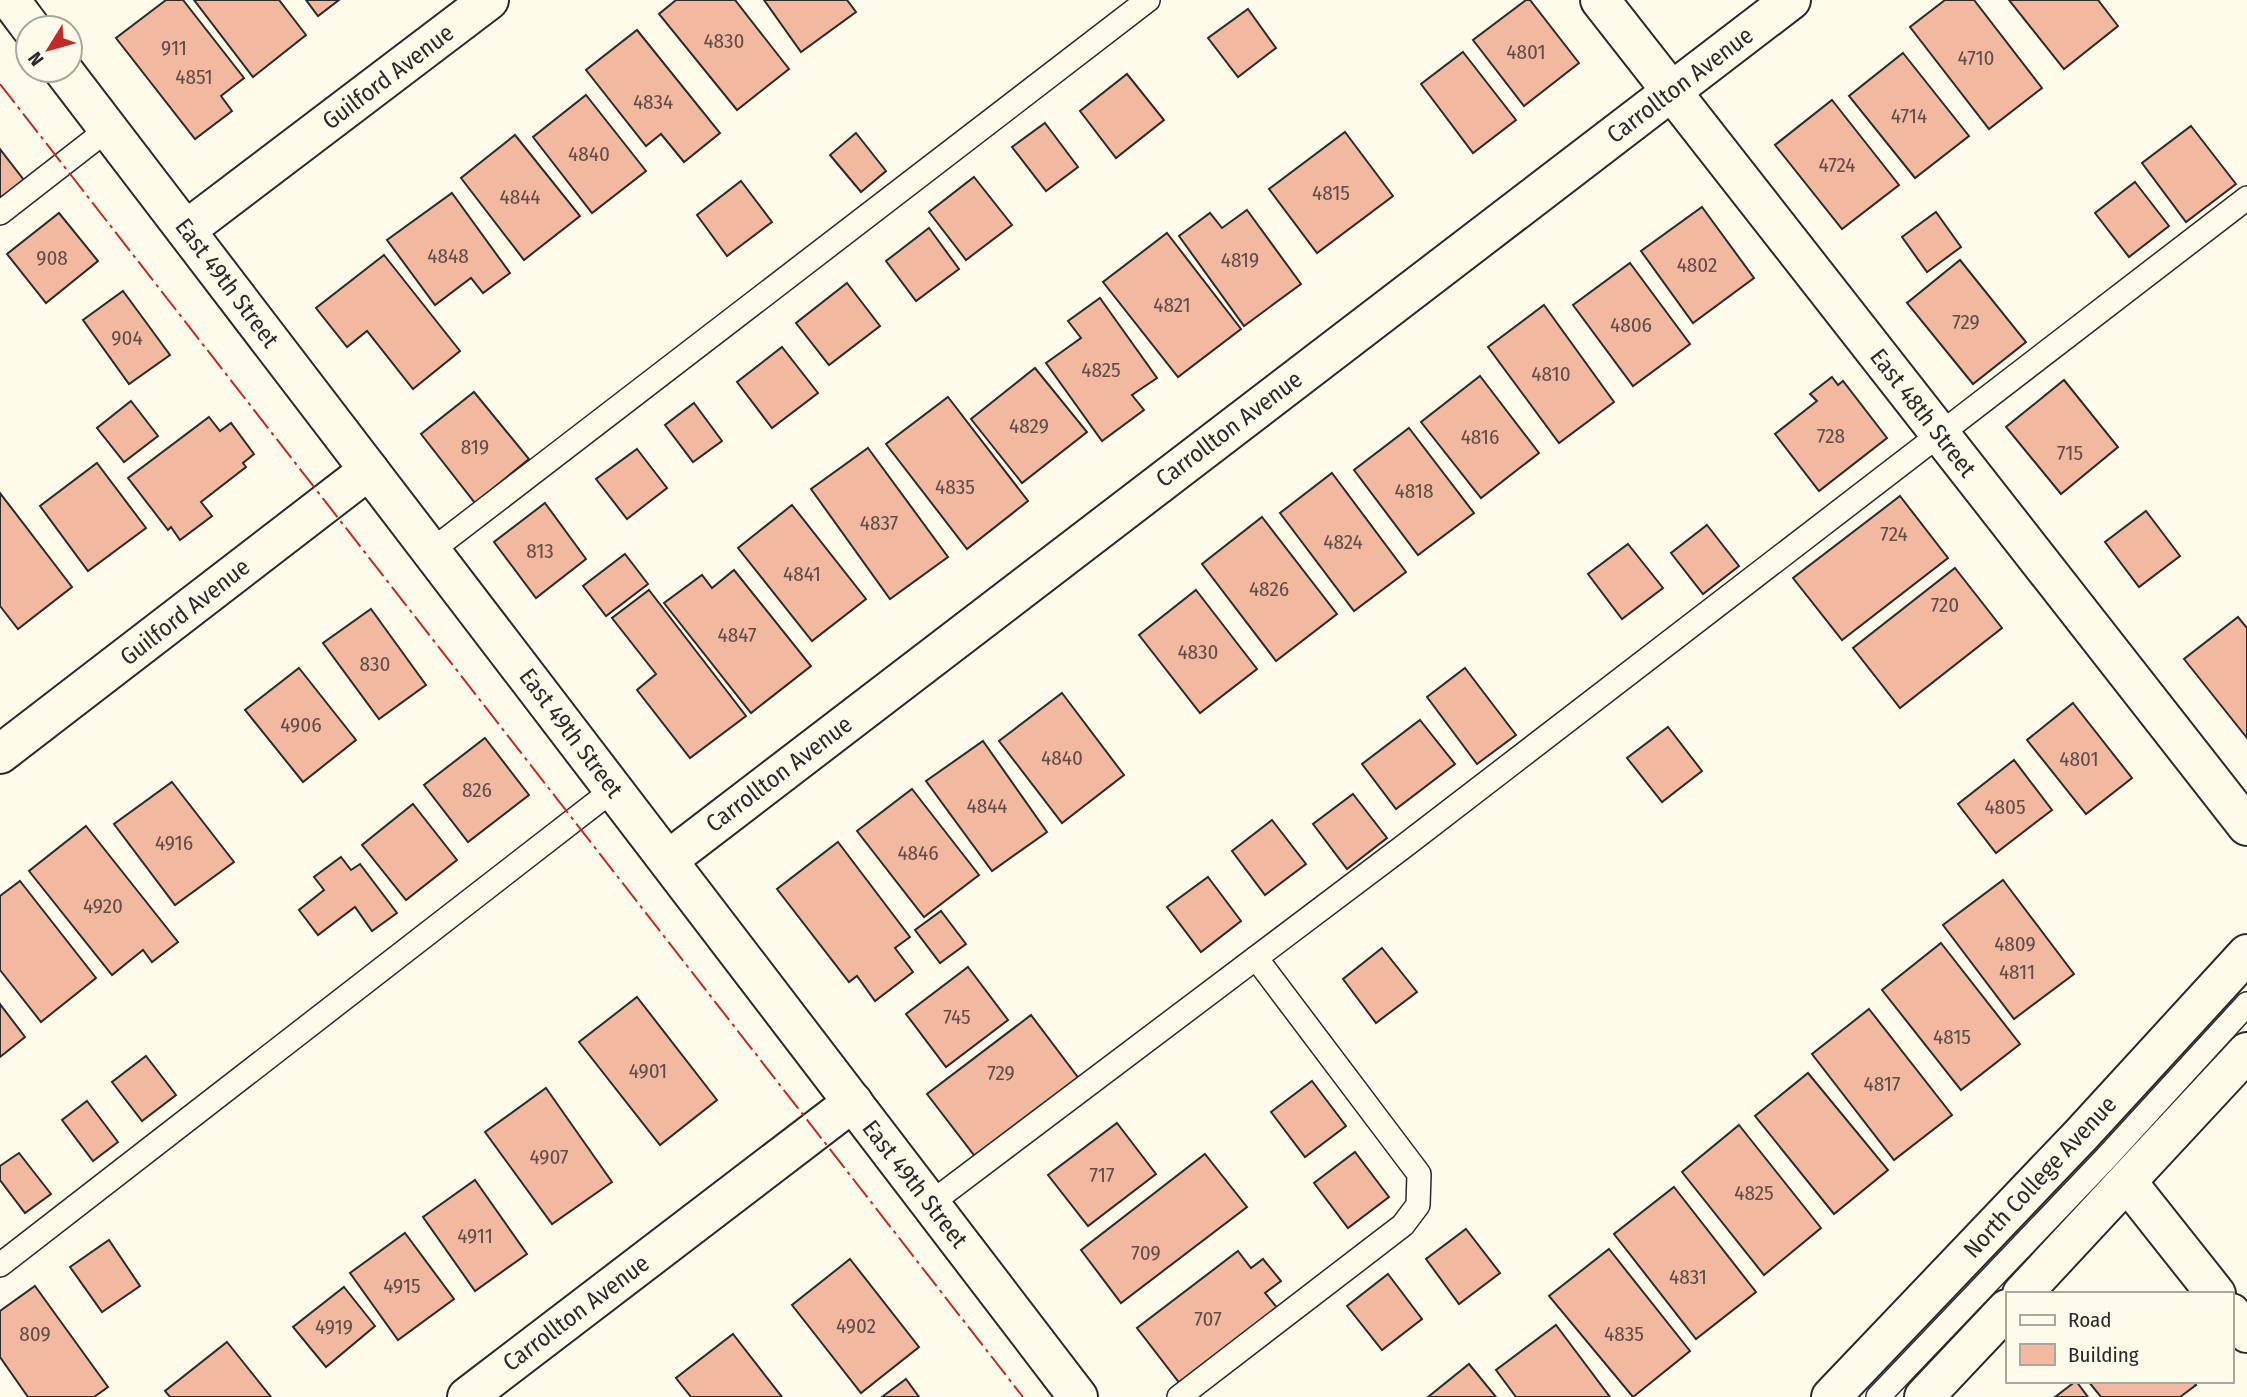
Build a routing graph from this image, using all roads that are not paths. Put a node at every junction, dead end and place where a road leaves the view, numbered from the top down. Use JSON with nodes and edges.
{"nodes":[{"id":1,"x":489,"y":0,"type":"edge"},
{"id":2,"x":1148,"y":0,"type":"edge"},
{"id":3,"x":1600,"y":0,"type":"edge"},
{"id":4,"x":1791,"y":0,"type":"edge"},
{"id":5,"x":74,"y":84,"type":"edge"},
{"id":6,"x":1672,"y":91,"type":"junction"},
{"id":7,"x":108,"y":129,"type":"junction"},
{"id":8,"x":2247,"y":198,"type":"edge"},
{"id":9,"x":0,"y":213,"type":"edge"},
{"id":10,"x":186,"y":230,"type":"junction"},
{"id":11,"x":1939,"y":433,"type":"junction"},
{"id":12,"x":369,"y":470,"type":"junction"},
{"id":13,"x":431,"y":551,"type":"junction"},
{"id":14,"x":0,"y":754,"type":"edge"},
{"id":15,"x":614,"y":789,"type":"junction"},
{"id":16,"x":2247,"y":826,"type":"edge"},
{"id":17,"x":668,"y":860,"type":"junction"},
{"id":18,"x":2247,"y":954,"type":"edge"},
{"id":19,"x":1256,"y":958,"type":"junction"},
{"id":20,"x":2247,"y":1004,"type":"edge"},
{"id":21,"x":2247,"y":1052,"type":"edge"},
{"id":22,"x":853,"y":1102,"type":"junction"},
{"id":23,"x":2128,"y":1182,"type":"junction"},
{"id":24,"x":931,"y":1203,"type":"junction"},
{"id":25,"x":0,"y":1265,"type":"edge"},
{"id":26,"x":2024,"y":1292,"type":"edge"},
{"id":27,"x":2214,"y":1292,"type":"edge"},
{"id":28,"x":2006,"y":1310,"type":"edge"},
{"id":29,"x":2233,"y":1316,"type":"edge"},
{"id":30,"x":2247,"y":1333,"type":"edge"},
{"id":31,"x":467,"y":1397,"type":"edge"},
{"id":32,"x":1079,"y":1397,"type":"edge"},
{"id":33,"x":1179,"y":1397,"type":"edge"},
{"id":34,"x":1831,"y":1397,"type":"edge"},
{"id":35,"x":1878,"y":1397,"type":"edge"},
{"id":36,"x":1924,"y":1397,"type":"edge"}],
"edges":[{"from":1,"to":10,"type":"street","name":"Guilford Avenue"},
{"from":2,"to":13,"type":"lane"},
{"from":3,"to":6,"type":"street","name":"East 48th Street"},
{"from":4,"to":6,"type":"street","name":"Carrollton Avenue"},
{"from":5,"to":7,"type":"street","name":"East 49th Street"},
{"from":6,"to":11,"type":"street","name":"East 48th Street"},
{"from":6,"to":17,"type":"street","name":"Carrollton Avenue"},
{"from":7,"to":9,"type":"lane"},
{"from":7,"to":10,"type":"street","name":"East 49th Street"},
{"from":8,"to":11,"type":"lane"},
{"from":10,"to":12,"type":"street","name":"East 49th Street"},
{"from":11,"to":16,"type":"street","name":"East 48th Street"},
{"from":11,"to":19,"type":"lane"},
{"from":12,"to":13,"type":"street","name":"East 49th Street"},
{"from":12,"to":14,"type":"street","name":"Guilford Avenue"},
{"from":13,"to":15,"type":"street","name":"East 49th Street"},
{"from":15,"to":17,"type":"street","name":"East 49th Street"},
{"from":15,"to":25,"type":"lane"},
{"from":17,"to":22,"type":"street","name":"East 49th Street"},
{"from":18,"to":34,"type":"street","name":"North College Avenue"},
{"from":19,"to":24,"type":"lane"},
{"from":19,"to":33,"type":"lane"},
{"from":20,"to":35,"type":"lane","name":"North College Avenue"},
{"from":21,"to":23,"type":"street"},
{"from":22,"to":24,"type":"street","name":"East 49th Street"},
{"from":22,"to":31,"type":"street","name":"Carrollton Avenue"},
{"from":23,"to":26,"type":"street"},
{"from":23,"to":27,"type":"street"},
{"from":24,"to":32,"type":"street","name":"East 49th Street"},
{"from":28,"to":36,"type":"street"},
{"from":29,"to":30,"type":"street"}]}
